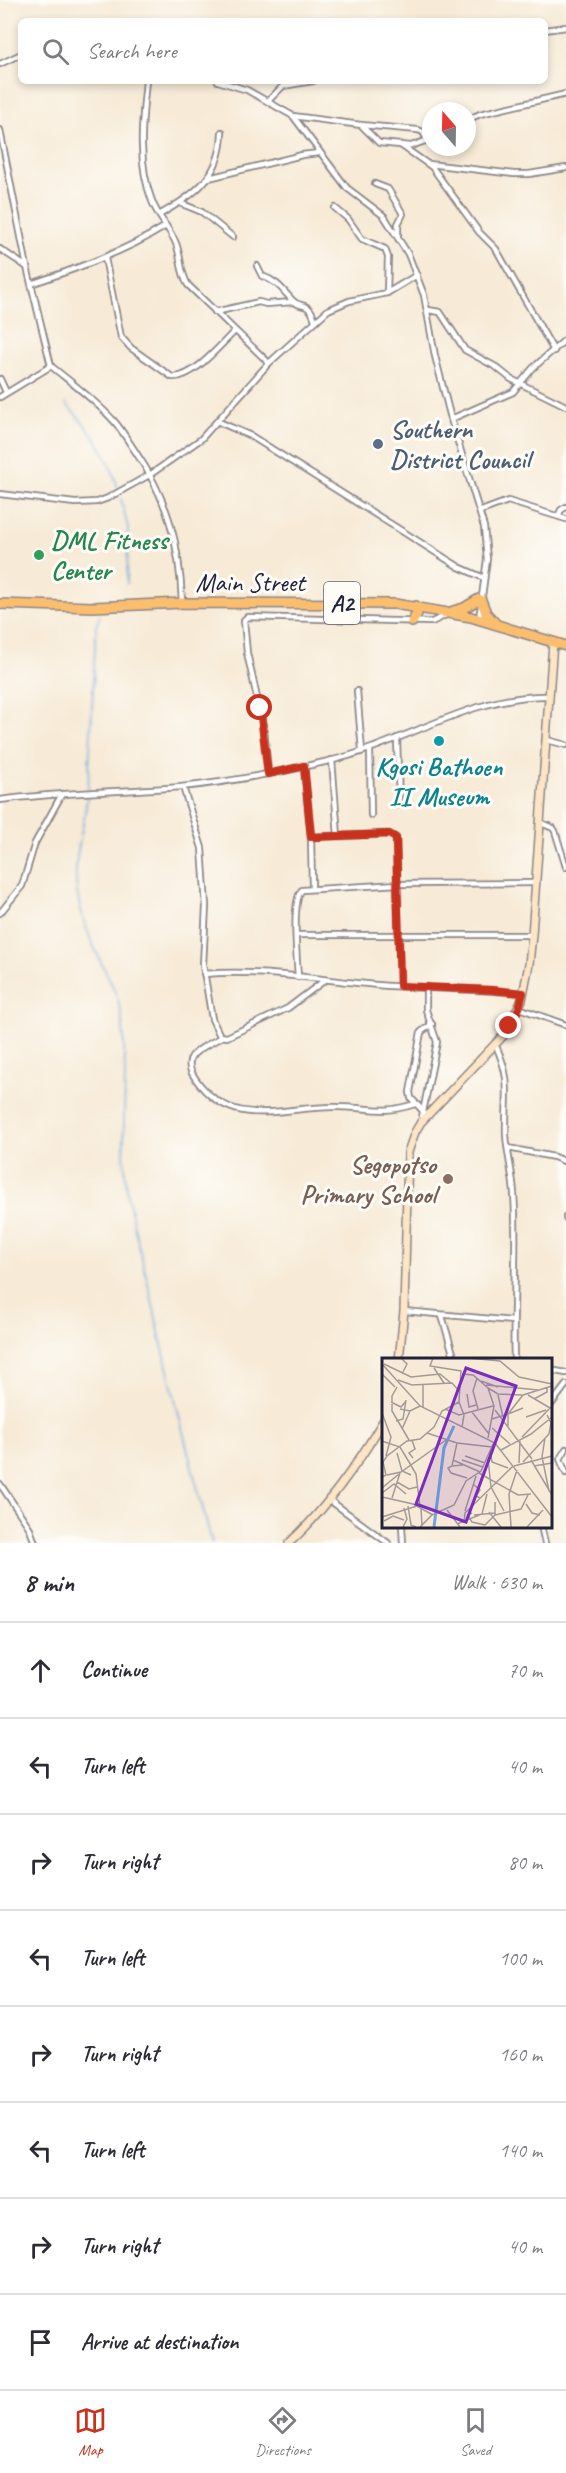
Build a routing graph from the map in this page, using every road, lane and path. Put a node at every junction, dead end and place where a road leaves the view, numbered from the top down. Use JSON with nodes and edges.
{"nodes":[{"id":1,"x":566,"y":27,"type":"edge"},
{"id":2,"x":548,"y":30,"type":"edge"},
{"id":3,"x":18,"y":55,"type":"edge"},
{"id":4,"x":0,"y":64,"type":"edge"},
{"id":5,"x":147,"y":84,"type":"edge"},
{"id":6,"x":232,"y":84,"type":"edge"},
{"id":7,"x":295,"y":84,"type":"edge"},
{"id":8,"x":566,"y":94,"type":"edge"},
{"id":9,"x":268,"y":101,"type":"junction"},
{"id":10,"x":293,"y":116,"type":"junction"},
{"id":11,"x":476,"y":116,"type":"edge"},
{"id":12,"x":361,"y":125,"type":"junction"},
{"id":13,"x":0,"y":130,"type":"edge"},
{"id":14,"x":222,"y":132,"type":"dead end"},
{"id":15,"x":422,"y":132,"type":"edge"},
{"id":16,"x":422,"y":142,"type":"edge"},
{"id":17,"x":402,"y":146,"type":"junction"},
{"id":18,"x":319,"y":153,"type":"junction"},
{"id":19,"x":429,"y":164,"type":"junction"},
{"id":20,"x":566,"y":168,"type":"edge"},
{"id":21,"x":209,"y":178,"type":"junction"},
{"id":22,"x":375,"y":184,"type":"dead end"},
{"id":23,"x":180,"y":203,"type":"junction"},
{"id":24,"x":335,"y":208,"type":"dead end"},
{"id":25,"x":159,"y":215,"type":"junction"},
{"id":26,"x":166,"y":226,"type":"junction"},
{"id":27,"x":233,"y":237,"type":"dead end"},
{"id":28,"x":399,"y":238,"type":"junction"},
{"id":29,"x":0,"y":249,"type":"edge"},
{"id":30,"x":105,"y":258,"type":"junction"},
{"id":31,"x":257,"y":266,"type":"dead end"},
{"id":32,"x":27,"y":267,"type":"junction"},
{"id":33,"x":417,"y":275,"type":"junction"},
{"id":34,"x":31,"y":284,"type":"junction"},
{"id":35,"x":387,"y":293,"type":"junction"},
{"id":36,"x":293,"y":302,"type":"junction"},
{"id":37,"x":428,"y":310,"type":"junction"},
{"id":38,"x":215,"y":312,"type":"junction"},
{"id":39,"x":315,"y":320,"type":"junction"},
{"id":40,"x":235,"y":331,"type":"junction"},
{"id":41,"x":566,"y":339,"type":"edge"},
{"id":42,"x":554,"y":351,"type":"junction"},
{"id":43,"x":269,"y":363,"type":"junction"},
{"id":44,"x":51,"y":366,"type":"junction"},
{"id":45,"x":0,"y":379,"type":"edge"},
{"id":46,"x":519,"y":383,"type":"junction"},
{"id":47,"x":6,"y":392,"type":"junction"},
{"id":48,"x":0,"y":397,"type":"edge"},
{"id":49,"x":566,"y":406,"type":"edge"},
{"id":50,"x":451,"y":419,"type":"junction"},
{"id":51,"x":219,"y":422,"type":"junction"},
{"id":52,"x":151,"y":474,"type":"junction"},
{"id":53,"x":0,"y":494,"type":"edge"},
{"id":54,"x":566,"y":507,"type":"edge"},
{"id":55,"x":481,"y":511,"type":"junction"},
{"id":56,"x":558,"y":516,"type":"junction"},
{"id":57,"x":566,"y":519,"type":"edge"},
{"id":58,"x":484,"y":578,"type":"junction"},
{"id":59,"x":480,"y":598,"type":"junction"},
{"id":60,"x":182,"y":603,"type":"junction"},
{"id":61,"x":0,"y":604,"type":"edge"},
{"id":62,"x":416,"y":606,"type":"junction"},
{"id":63,"x":448,"y":612,"type":"junction"},
{"id":64,"x":475,"y":618,"type":"junction"},
{"id":65,"x":412,"y":622,"type":"junction"},
{"id":66,"x":497,"y":624,"type":"junction"},
{"id":67,"x":553,"y":642,"type":"junction"},
{"id":68,"x":566,"y":646,"type":"edge"},
{"id":69,"x":357,"y":691,"type":"dead end"},
{"id":70,"x":550,"y":696,"type":"junction"},
{"id":71,"x":397,"y":738,"type":"junction"},
{"id":72,"x":547,"y":740,"type":"junction"},
{"id":73,"x":566,"y":745,"type":"edge"},
{"id":74,"x":370,"y":748,"type":"junction"},
{"id":75,"x":362,"y":751,"type":"junction"},
{"id":76,"x":332,"y":760,"type":"junction"},
{"id":77,"x":304,"y":766,"type":"junction"},
{"id":78,"x":268,"y":774,"type":"junction"},
{"id":79,"x":183,"y":787,"type":"junction"},
{"id":80,"x":62,"y":794,"type":"junction"},
{"id":81,"x":0,"y":800,"type":"edge"},
{"id":82,"x":399,"y":806,"type":"dead end"},
{"id":83,"x":371,"y":815,"type":"dead end"},
{"id":84,"x":541,"y":824,"type":"junction"},
{"id":85,"x":338,"y":836,"type":"junction"},
{"id":86,"x":311,"y":837,"type":"junction"},
{"id":87,"x":566,"y":867,"type":"edge"},
{"id":88,"x":536,"y":883,"type":"junction"},
{"id":89,"x":398,"y":884,"type":"junction"},
{"id":90,"x":312,"y":888,"type":"junction"},
{"id":91,"x":0,"y":913,"type":"edge"},
{"id":92,"x":399,"y":934,"type":"junction"},
{"id":93,"x":532,"y":935,"type":"junction"},
{"id":94,"x":297,"y":936,"type":"junction"},
{"id":95,"x":204,"y":974,"type":"junction"},
{"id":96,"x":298,"y":977,"type":"junction"},
{"id":97,"x":325,"y":980,"type":"junction"},
{"id":98,"x":400,"y":986,"type":"junction"},
{"id":99,"x":426,"y":987,"type":"junction"},
{"id":100,"x":523,"y":993,"type":"junction"},
{"id":101,"x":519,"y":1008,"type":"junction"},
{"id":102,"x":432,"y":1024,"type":"junction"},
{"id":103,"x":566,"y":1025,"type":"edge"},
{"id":104,"x":221,"y":1037,"type":"junction"},
{"id":105,"x":495,"y":1044,"type":"junction"},
{"id":106,"x":415,"y":1104,"type":"junction"},
{"id":107,"x":423,"y":1111,"type":"junction"},
{"id":108,"x":421,"y":1122,"type":"junction"},
{"id":109,"x":508,"y":1148,"type":"junction"},
{"id":110,"x":566,"y":1162,"type":"edge"},
{"id":111,"x":404,"y":1311,"type":"junction"},
{"id":112,"x":442,"y":1316,"type":"junction"},
{"id":113,"x":513,"y":1321,"type":"junction"},
{"id":114,"x":399,"y":1358,"type":"edge"},
{"id":115,"x":454,"y":1358,"type":"edge"},
{"id":116,"x":514,"y":1358,"type":"edge"},
{"id":117,"x":551,"y":1370,"type":"edge"},
{"id":118,"x":566,"y":1373,"type":"edge"},
{"id":119,"x":566,"y":1384,"type":"edge"},
{"id":120,"x":551,"y":1403,"type":"edge"},
{"id":121,"x":382,"y":1423,"type":"edge"},
{"id":122,"x":566,"y":1449,"type":"edge"},
{"id":123,"x":566,"y":1473,"type":"edge"},
{"id":124,"x":0,"y":1484,"type":"edge"},
{"id":125,"x":328,"y":1499,"type":"junction"},
{"id":126,"x":402,"y":1528,"type":"edge"},
{"id":127,"x":541,"y":1528,"type":"edge"},
{"id":128,"x":35,"y":1543,"type":"edge"},
{"id":129,"x":289,"y":1543,"type":"edge"},
{"id":130,"x":388,"y":1543,"type":"edge"},
{"id":131,"x":403,"y":1543,"type":"edge"},
{"id":132,"x":545,"y":1543,"type":"edge"}],
"edges":[{"from":1,"to":2,"type":"street"},
{"from":3,"to":4,"type":"street"},
{"from":5,"to":25,"type":"street"},
{"from":6,"to":9,"type":"street"},
{"from":7,"to":9,"type":"street"},
{"from":8,"to":11,"type":"street"},
{"from":9,"to":10,"type":"street"},
{"from":10,"to":12,"type":"street"},
{"from":10,"to":18,"type":"street"},
{"from":12,"to":15,"type":"street"},
{"from":12,"to":17,"type":"street"},
{"from":13,"to":32,"type":"street"},
{"from":14,"to":21,"type":"street"},
{"from":16,"to":17,"type":"street"},
{"from":17,"to":19,"type":"street"},
{"from":18,"to":21,"type":"street"},
{"from":18,"to":28,"type":"street"},
{"from":19,"to":20,"type":"street"},
{"from":19,"to":42,"type":"street"},
{"from":21,"to":23,"type":"street"},
{"from":22,"to":28,"type":"street"},
{"from":23,"to":25,"type":"street"},
{"from":23,"to":27,"type":"street"},
{"from":24,"to":35,"type":"street"},
{"from":25,"to":26,"type":"street"},
{"from":26,"to":30,"type":"street"},
{"from":26,"to":38,"type":"street"},
{"from":28,"to":33,"type":"street"},
{"from":29,"to":32,"type":"street"},
{"from":30,"to":34,"type":"street"},
{"from":30,"to":40,"type":"street"},
{"from":31,"to":36,"type":"street"},
{"from":32,"to":34,"type":"street"},
{"from":33,"to":35,"type":"street"},
{"from":33,"to":37,"type":"street"},
{"from":34,"to":44,"type":"street"},
{"from":35,"to":39,"type":"street"},
{"from":36,"to":38,"type":"street"},
{"from":36,"to":39,"type":"street"},
{"from":37,"to":46,"type":"street"},
{"from":37,"to":50,"type":"street"},
{"from":38,"to":40,"type":"street"},
{"from":39,"to":43,"type":"street"},
{"from":40,"to":43,"type":"street"},
{"from":41,"to":42,"type":"street"},
{"from":42,"to":46,"type":"street"},
{"from":43,"to":51,"type":"street"},
{"from":44,"to":47,"type":"street"},
{"from":44,"to":52,"type":"street"},
{"from":45,"to":47,"type":"street"},
{"from":46,"to":49,"type":"street"},
{"from":46,"to":50,"type":"street"},
{"from":47,"to":48,"type":"street"},
{"from":50,"to":55,"type":"street"},
{"from":51,"to":52,"type":"street"},
{"from":51,"to":58,"type":"street"},
{"from":52,"to":53,"type":"street"},
{"from":52,"to":60,"type":"street"},
{"from":54,"to":56,"type":"street"},
{"from":55,"to":56,"type":"street"},
{"from":55,"to":58,"type":"street"},
{"from":56,"to":57,"type":"street"},
{"from":58,"to":59,"type":"street"},
{"from":59,"to":63,"type":"highway"},
{"from":59,"to":64,"type":"street"},
{"from":59,"to":66,"type":"highway"},
{"from":60,"to":61,"type":"highway","name":"Main Street","number":"A2"},
{"from":60,"to":62,"type":"highway","name":"Main Street","number":"A2"},
{"from":62,"to":63,"type":"highway","name":"Main Street","number":"A2"},
{"from":62,"to":65,"type":"highway"},
{"from":63,"to":64,"type":"highway","name":"Main Street","number":"A2"},
{"from":63,"to":65,"type":"street"},
{"from":64,"to":66,"type":"highway","name":"Main Street","number":"A2"},
{"from":65,"to":78,"type":"street"},
{"from":66,"to":67,"type":"highway","name":"Main Street","number":"A2"},
{"from":67,"to":68,"type":"highway","name":"Main Street","number":"A2"},
{"from":67,"to":70,"type":"street"},
{"from":69,"to":75,"type":"street"},
{"from":70,"to":71,"type":"street"},
{"from":70,"to":72,"type":"street"},
{"from":71,"to":74,"type":"street"},
{"from":71,"to":82,"type":"street"},
{"from":72,"to":73,"type":"street"},
{"from":72,"to":84,"type":"street"},
{"from":74,"to":75,"type":"street"},
{"from":74,"to":83,"type":"street"},
{"from":75,"to":76,"type":"street"},
{"from":76,"to":77,"type":"street"},
{"from":76,"to":85,"type":"street"},
{"from":77,"to":78,"type":"street"},
{"from":77,"to":86,"type":"street"},
{"from":78,"to":79,"type":"street"},
{"from":79,"to":80,"type":"street"},
{"from":79,"to":95,"type":"street"},
{"from":80,"to":81,"type":"street"},
{"from":80,"to":91,"type":"street"},
{"from":84,"to":87,"type":"street"},
{"from":84,"to":88,"type":"street"},
{"from":85,"to":86,"type":"street"},
{"from":85,"to":89,"type":"street"},
{"from":86,"to":90,"type":"street"},
{"from":88,"to":89,"type":"street"},
{"from":88,"to":93,"type":"street"},
{"from":89,"to":90,"type":"street"},
{"from":89,"to":92,"type":"street"},
{"from":90,"to":94,"type":"street"},
{"from":92,"to":93,"type":"street"},
{"from":92,"to":94,"type":"street"},
{"from":92,"to":98,"type":"street"},
{"from":93,"to":100,"type":"street"},
{"from":94,"to":96,"type":"street"},
{"from":95,"to":96,"type":"street"},
{"from":95,"to":104,"type":"street"},
{"from":96,"to":97,"type":"street"},
{"from":97,"to":98,"type":"street"},
{"from":97,"to":104,"type":"street"},
{"from":98,"to":99,"type":"street"},
{"from":99,"to":100,"type":"street"},
{"from":99,"to":102,"type":"street"},
{"from":100,"to":101,"type":"street"},
{"from":101,"to":103,"type":"street"},
{"from":101,"to":105,"type":"street"},
{"from":102,"to":106,"type":"street"},
{"from":102,"to":107,"type":"street"},
{"from":104,"to":106,"type":"street"},
{"from":105,"to":108,"type":"street"},
{"from":105,"to":109,"type":"street"},
{"from":106,"to":107,"type":"street"},
{"from":107,"to":108,"type":"street"},
{"from":108,"to":111,"type":"street"},
{"from":109,"to":110,"type":"street"},
{"from":109,"to":113,"type":"street"},
{"from":111,"to":112,"type":"street"},
{"from":111,"to":114,"type":"street"},
{"from":112,"to":113,"type":"street"},
{"from":112,"to":115,"type":"street"},
{"from":113,"to":116,"type":"street"},
{"from":117,"to":118,"type":"street"},
{"from":119,"to":120,"type":"street"},
{"from":121,"to":125,"type":"street"},
{"from":122,"to":123,"type":"street"},
{"from":124,"to":128,"type":"street"},
{"from":125,"to":129,"type":"street"},
{"from":125,"to":130,"type":"street"},
{"from":126,"to":131,"type":"street"},
{"from":127,"to":132,"type":"street"}]}
